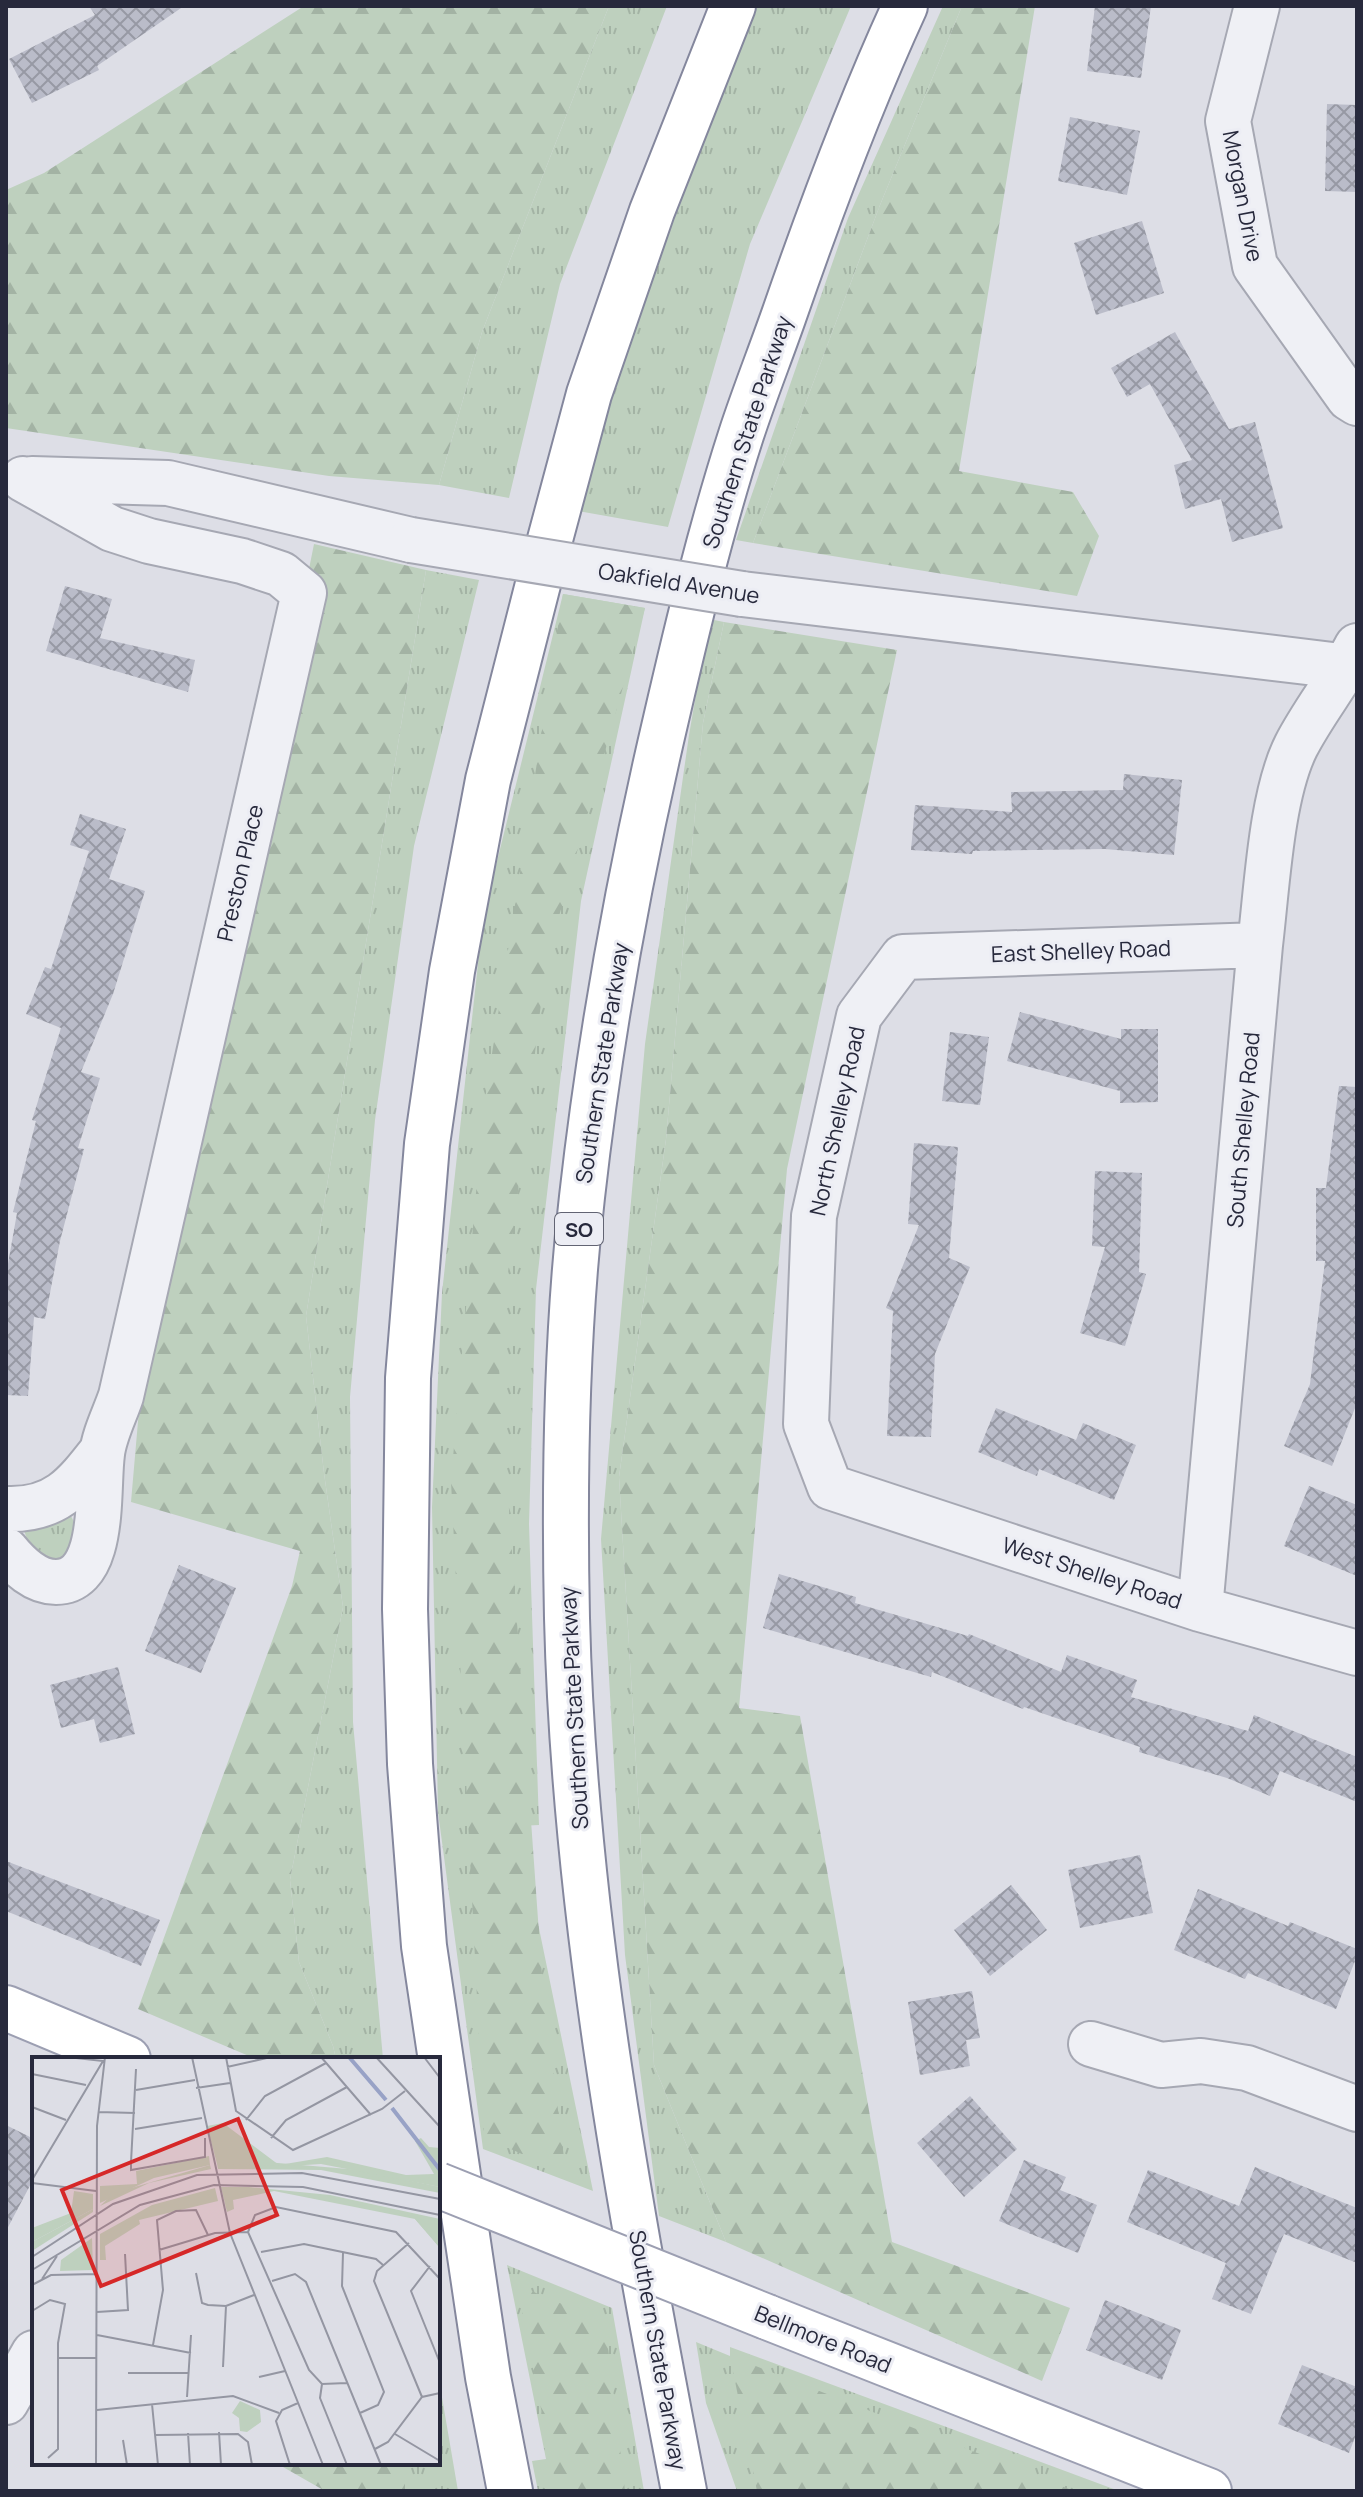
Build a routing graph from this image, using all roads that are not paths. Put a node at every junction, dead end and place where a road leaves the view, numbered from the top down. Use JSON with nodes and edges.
{"nodes":[{"id":1,"x":733,"y":6,"type":"edge"},
{"id":2,"x":905,"y":6,"type":"edge"},
{"id":3,"x":1257,"y":6,"type":"edge"},
{"id":4,"x":1357,"y":403,"type":"edge"},
{"id":5,"x":15,"y":477,"type":"edge"},
{"id":6,"x":1353,"y":661,"type":"edge"},
{"id":7,"x":1260,"y":945,"type":"junction"},
{"id":8,"x":903,"y":957,"type":"joint"},
{"id":9,"x":102,"y":1451,"type":"junction"},
{"id":10,"x":830,"y":1487,"type":"joint"},
{"id":11,"x":6,"y":1509,"type":"edge"},
{"id":12,"x":6,"y":1550,"type":"edge"},
{"id":13,"x":1200,"y":1609,"type":"junction"},
{"id":14,"x":1357,"y":1653,"type":"edge"},
{"id":15,"x":6,"y":2008,"type":"edge"},
{"id":16,"x":1091,"y":2044,"type":"dead end"},
{"id":17,"x":123,"y":2057,"type":"edge"},
{"id":18,"x":1357,"y":2109,"type":"edge"},
{"id":19,"x":440,"y":2186,"type":"edge"},
{"id":20,"x":32,"y":2356,"type":"edge"},
{"id":21,"x":6,"y":2402,"type":"edge"},
{"id":22,"x":1198,"y":2489,"type":"edge"},
{"id":23,"x":510,"y":2491,"type":"edge"},
{"id":24,"x":684,"y":2491,"type":"edge"}],
"edges":[{"from":1,"to":23,"type":"main road"},
{"from":2,"to":24,"type":"main road","name":"Southern State Parkway","number":"SO"},
{"from":3,"to":4,"type":"street","name":"Morgan Drive"},
{"from":5,"to":6,"type":"street","name":"Oakfield Avenue","bridge":true},
{"from":5,"to":9,"type":"street","name":"Preston Place"},
{"from":6,"to":7,"type":"street","name":"South Shelley Road"},
{"from":7,"to":8,"type":"street","name":"East Shelley Road"},
{"from":7,"to":13,"type":"street","name":"South Shelley Road"},
{"from":8,"to":10,"type":"street","name":"North Shelley Road"},
{"from":9,"to":11,"type":"street"},
{"from":9,"to":12,"type":"street"},
{"from":10,"to":13,"type":"street","name":"West Shelley Road"},
{"from":13,"to":14,"type":"street","name":"West Shelley Road"},
{"from":15,"to":17,"type":"main road"},
{"from":16,"to":18,"type":"street"},
{"from":19,"to":22,"type":"main road","name":"Bellmore Road","bridge":true},
{"from":20,"to":21,"type":"street"}]}
